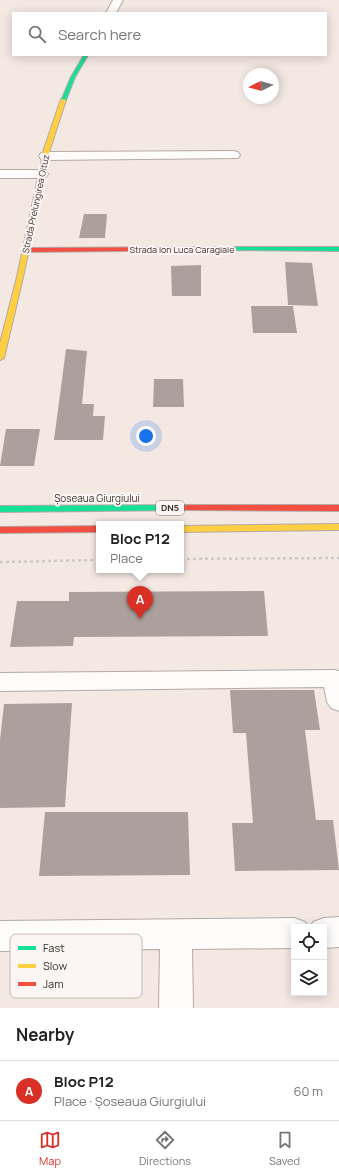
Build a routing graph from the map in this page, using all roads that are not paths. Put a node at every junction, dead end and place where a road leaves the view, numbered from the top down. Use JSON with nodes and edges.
{"nodes":[{"id":1,"x":118,"y":0,"type":"edge"},
{"id":2,"x":112,"y":12,"type":"edge"},
{"id":3,"x":85,"y":56,"type":"edge"},
{"id":4,"x":233,"y":155,"type":"dead end"},
{"id":5,"x":46,"y":156,"type":"junction"},
{"id":6,"x":0,"y":174,"type":"edge"},
{"id":7,"x":41,"y":174,"type":"junction"},
{"id":8,"x":26,"y":250,"type":"junction"},
{"id":9,"x":339,"y":250,"type":"edge"},
{"id":10,"x":0,"y":358,"type":"edge"},
{"id":11,"x":339,"y":508,"type":"edge"},
{"id":12,"x":0,"y":509,"type":"edge"},
{"id":13,"x":339,"y":528,"type":"edge"},
{"id":14,"x":96,"y":529,"type":"edge"},
{"id":15,"x":184,"y":529,"type":"edge"},
{"id":16,"x":0,"y":530,"type":"edge"},
{"id":17,"x":336,"y":678,"type":"edge"},
{"id":18,"x":0,"y":682,"type":"edge"},
{"id":19,"x":339,"y":702,"type":"edge"},
{"id":20,"x":339,"y":932,"type":"edge"},
{"id":21,"x":291,"y":933,"type":"edge"},
{"id":22,"x":327,"y":933,"type":"edge"},
{"id":23,"x":142,"y":934,"type":"edge"},
{"id":24,"x":176,"y":934,"type":"junction"},
{"id":25,"x":0,"y":936,"type":"edge"},
{"id":26,"x":10,"y":936,"type":"edge"},
{"id":27,"x":176,"y":1008,"type":"edge"}],
"edges":[{"from":1,"to":2,"type":"street"},
{"from":3,"to":5,"type":"main road","name":"Strada Prelungirea Oituz"},
{"from":4,"to":5,"type":"street"},
{"from":5,"to":7,"type":"main road","name":"Strada Prelungirea Oituz"},
{"from":6,"to":7,"type":"street"},
{"from":7,"to":8,"type":"main road","name":"Strada Prelungirea Oituz"},
{"from":8,"to":9,"type":"main road","name":"Strada Ion Luca Caragiale"},
{"from":8,"to":10,"type":"main road","name":"Strada Prelungirea Oituz"},
{"from":11,"to":12,"type":"main road","name":"Șoseaua Giurgiului","number":"DN5"},
{"from":13,"to":15,"type":"main road","number":"DN5"},
{"from":14,"to":16,"type":"main road"},
{"from":17,"to":18,"type":"lane"},
{"from":17,"to":19,"type":"lane"},
{"from":20,"to":22,"type":"street"},
{"from":21,"to":24,"type":"street"},
{"from":23,"to":24,"type":"street"},
{"from":24,"to":27,"type":"street"},
{"from":25,"to":26,"type":"street"}]}
